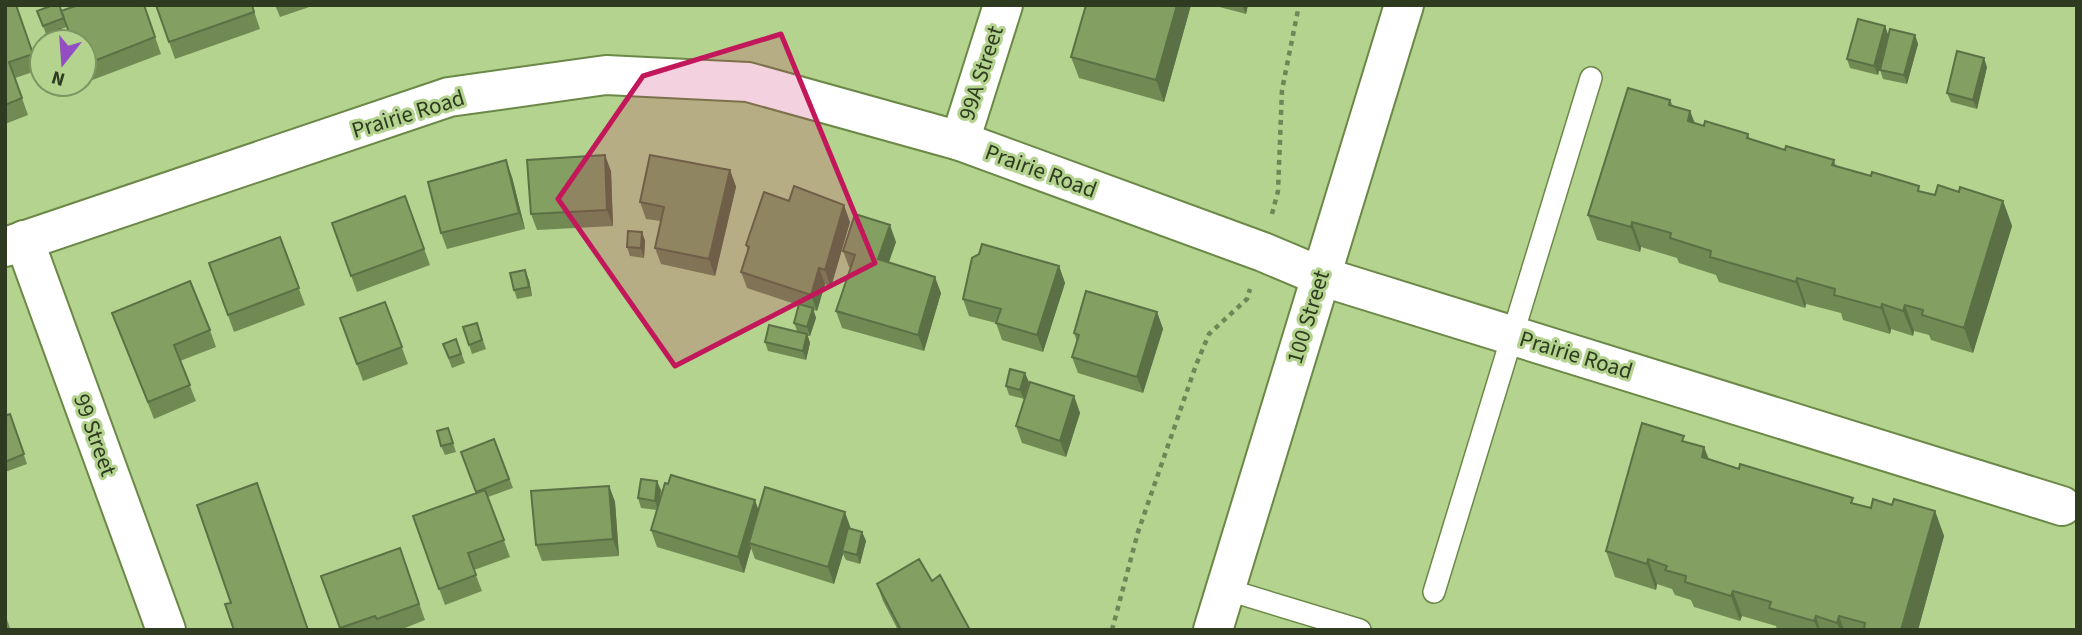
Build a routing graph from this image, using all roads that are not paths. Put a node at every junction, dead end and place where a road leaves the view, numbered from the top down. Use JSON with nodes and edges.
{"nodes":[{"id":1,"x":1003,"y":5,"type":"edge"},
{"id":2,"x":1404,"y":5,"type":"edge"},
{"id":3,"x":1591,"y":78,"type":"dead end"},
{"id":4,"x":960,"y":141,"type":"junction"},
{"id":5,"x":14,"y":244,"type":"edge"},
{"id":6,"x":1320,"y":276,"type":"junction"},
{"id":7,"x":1511,"y":335,"type":"junction"},
{"id":8,"x":2062,"y":506,"type":"dead end"},
{"id":9,"x":1225,"y":589,"type":"junction"},
{"id":10,"x":1434,"y":592,"type":"dead end"},
{"id":11,"x":166,"y":630,"type":"edge"},
{"id":12,"x":1213,"y":630,"type":"edge"},
{"id":13,"x":1360,"y":630,"type":"edge"}],
"edges":[{"from":1,"to":4,"type":"street","name":"99A Street"},
{"from":2,"to":6,"type":"street","name":"100 Street"},
{"from":3,"to":7,"type":"lane"},
{"from":4,"to":5,"type":"street","name":"Prairie Road"},
{"from":4,"to":6,"type":"street","name":"Prairie Road"},
{"from":5,"to":11,"type":"street","name":"99 Street"},
{"from":6,"to":7,"type":"street","name":"Prairie Road"},
{"from":6,"to":9,"type":"street","name":"100 Street"},
{"from":7,"to":8,"type":"street","name":"Prairie Road"},
{"from":7,"to":10,"type":"lane"},
{"from":9,"to":12,"type":"street","name":"100 Street"},
{"from":9,"to":13,"type":"lane"}]}
